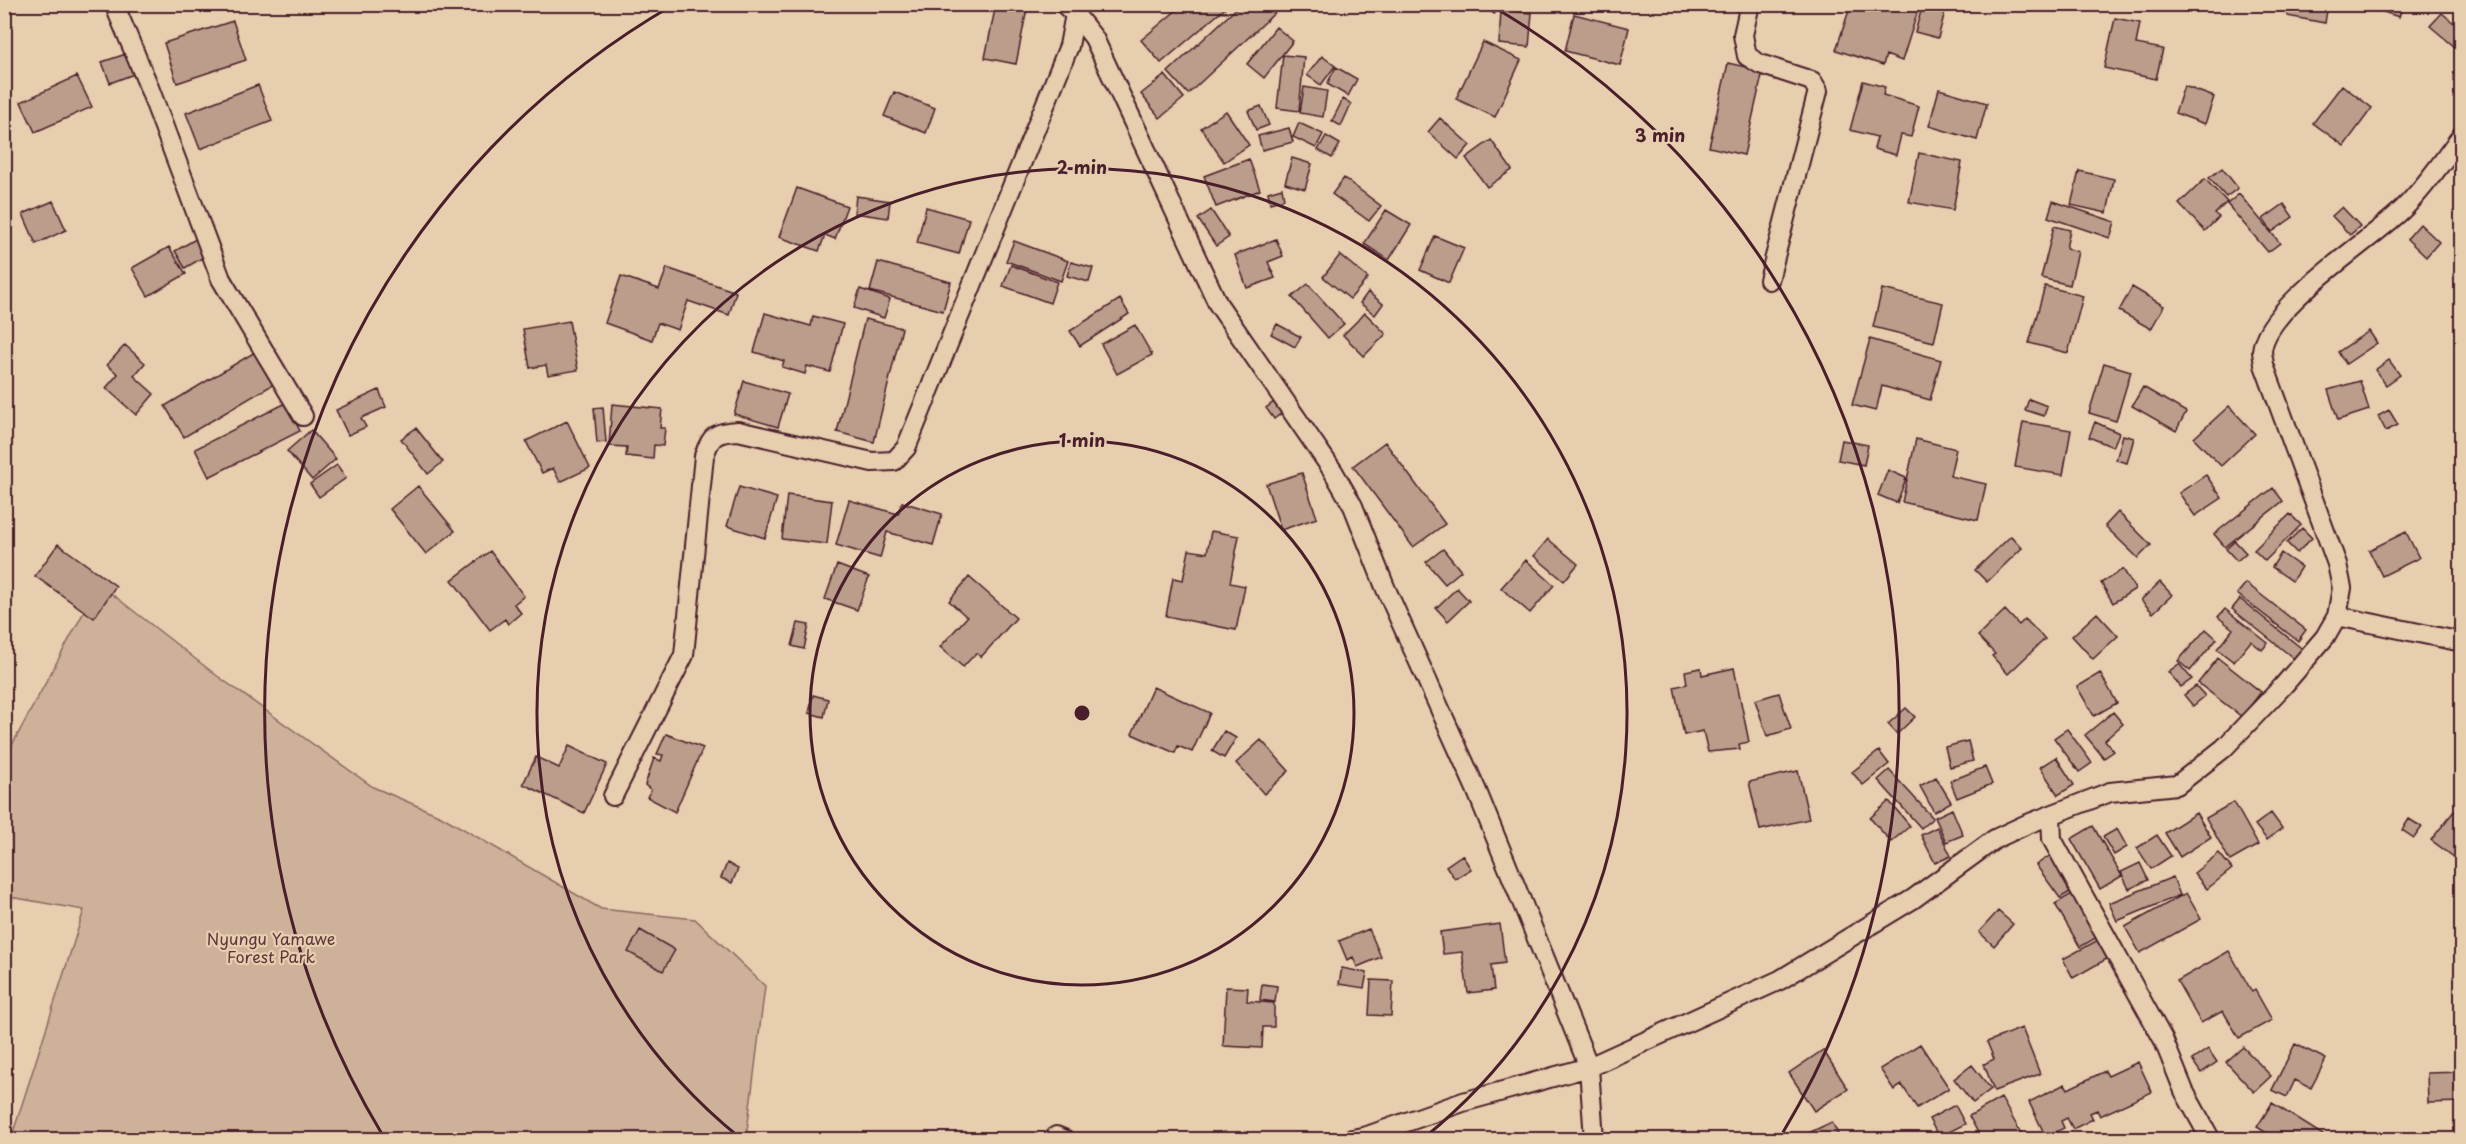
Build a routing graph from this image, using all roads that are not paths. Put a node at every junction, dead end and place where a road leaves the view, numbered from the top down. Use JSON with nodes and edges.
{"nodes":[{"id":1,"x":114,"y":4,"type":"edge"},
{"id":2,"x":1750,"y":4,"type":"edge"},
{"id":3,"x":1070,"y":9,"type":"edge"},
{"id":4,"x":2462,"y":135,"type":"edge"},
{"id":5,"x":1769,"y":280,"type":"dead end"},
{"id":6,"x":303,"y":416,"type":"dead end"},
{"id":7,"x":2337,"y":616,"type":"junction"},
{"id":8,"x":2462,"y":642,"type":"edge"},
{"id":9,"x":613,"y":796,"type":"dead end"},
{"id":10,"x":2050,"y":815,"type":"junction"},
{"id":11,"x":1588,"y":1067,"type":"junction"},
{"id":12,"x":1348,"y":1140,"type":"edge"},
{"id":13,"x":1594,"y":1140,"type":"edge"},
{"id":14,"x":2211,"y":1140,"type":"edge"}],
"edges":[{"from":1,"to":6,"type":"street"},
{"from":2,"to":5,"type":"street"},
{"from":3,"to":9,"type":"street"},
{"from":3,"to":11,"type":"street"},
{"from":4,"to":7,"type":"street"},
{"from":7,"to":8,"type":"street"},
{"from":7,"to":10,"type":"street"},
{"from":10,"to":11,"type":"street"},
{"from":10,"to":14,"type":"street"},
{"from":11,"to":12,"type":"street"},
{"from":11,"to":13,"type":"street"}]}
